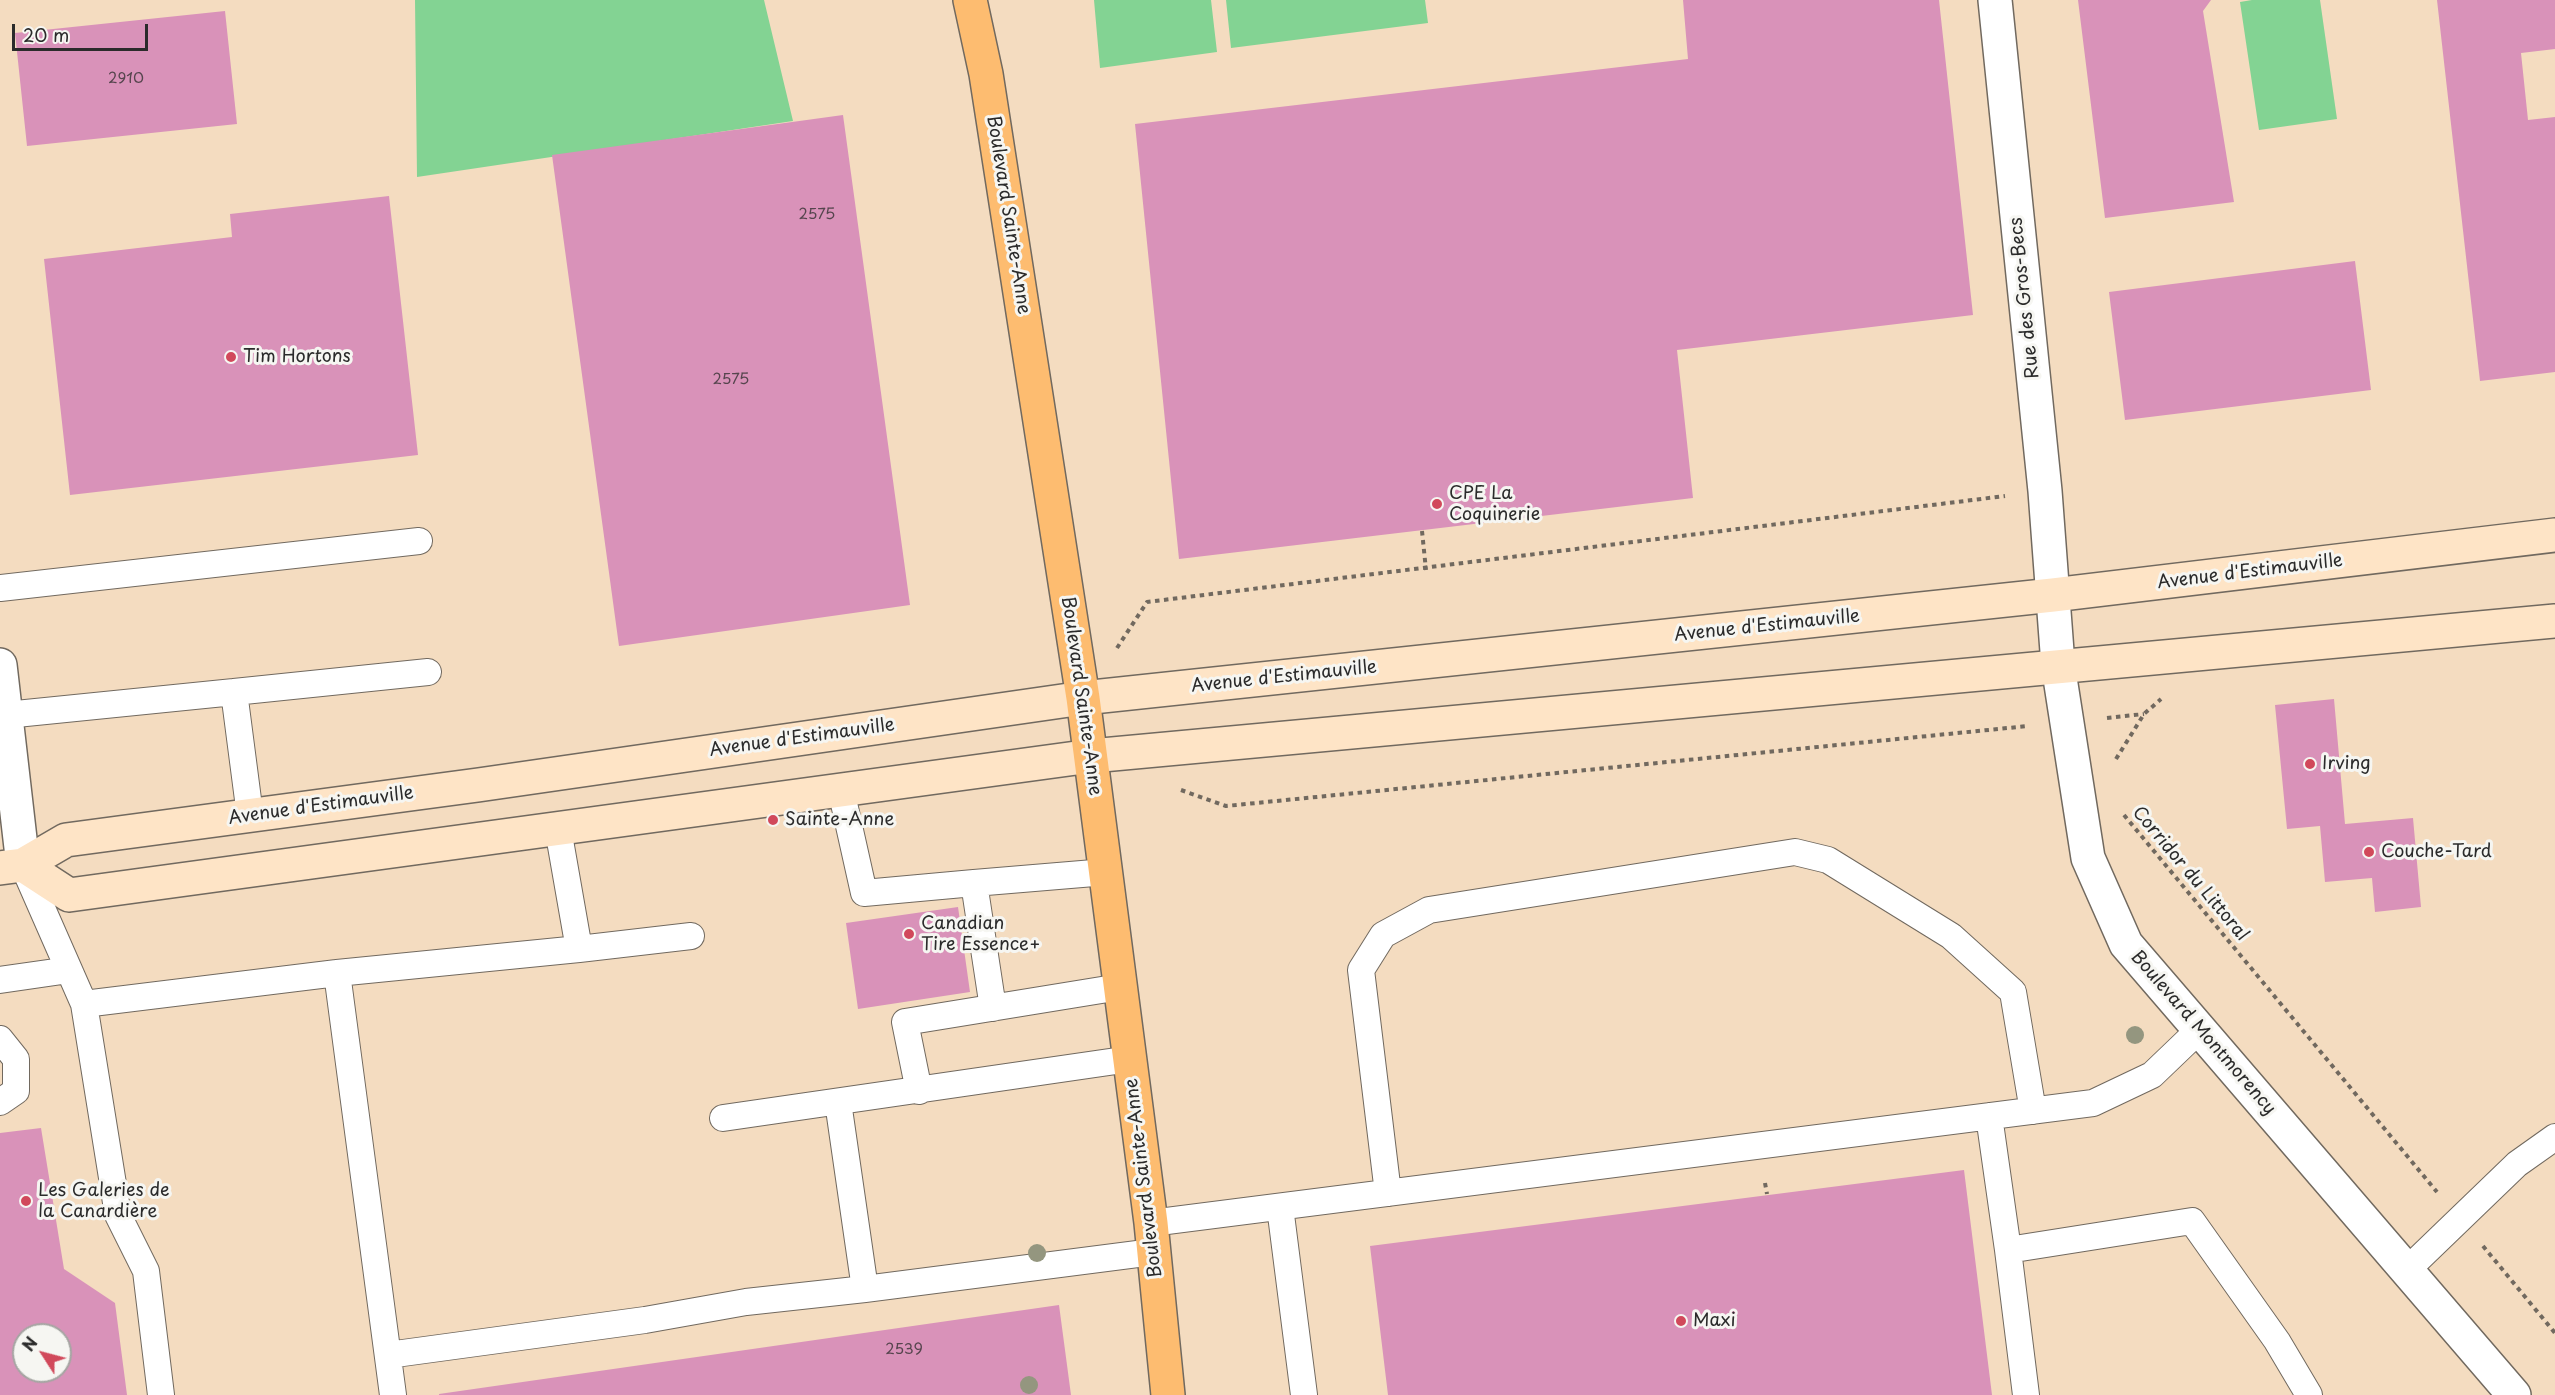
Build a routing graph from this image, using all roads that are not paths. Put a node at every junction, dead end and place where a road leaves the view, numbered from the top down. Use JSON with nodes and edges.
{"nodes":[{"id":1,"x":970,"y":0,"type":"edge"},
{"id":2,"x":1995,"y":0,"type":"edge"},
{"id":3,"x":2555,"y":535,"type":"edge"},
{"id":4,"x":418,"y":541,"type":"dead end"},
{"id":5,"x":0,"y":588,"type":"edge"},
{"id":6,"x":2053,"y":596,"type":"junction"},
{"id":7,"x":2555,"y":621,"type":"edge"},
{"id":8,"x":0,"y":665,"type":"edge"},
{"id":9,"x":2058,"y":665,"type":"junction"},
{"id":10,"x":428,"y":672,"type":"dead end"},
{"id":11,"x":234,"y":692,"type":"junction"},
{"id":12,"x":1083,"y":698,"type":"junction"},
{"id":13,"x":6,"y":715,"type":"junction"},
{"id":14,"x":1091,"y":756,"type":"junction"},
{"id":15,"x":841,"y":790,"type":"junction"},
{"id":16,"x":250,"y":815,"type":"junction"},
{"id":17,"x":558,"y":829,"type":"junction"},
{"id":18,"x":12,"y":866,"type":"edge"},
{"id":19,"x":1106,"y":872,"type":"junction"},
{"id":20,"x":974,"y":884,"type":"junction"},
{"id":21,"x":691,"y":936,"type":"dead end"},
{"id":22,"x":579,"y":949,"type":"junction"},
{"id":23,"x":69,"y":970,"type":"junction"},
{"id":24,"x":337,"y":973,"type":"junction"},
{"id":25,"x":0,"y":980,"type":"edge"},
{"id":26,"x":1120,"y":987,"type":"junction"},
{"id":27,"x":84,"y":1004,"type":"junction"},
{"id":28,"x":993,"y":1008,"type":"junction"},
{"id":29,"x":2200,"y":1029,"type":"junction"},
{"id":30,"x":0,"y":1039,"type":"edge"},
{"id":31,"x":1130,"y":1059,"type":"junction"},
{"id":32,"x":919,"y":1091,"type":"junction"},
{"id":33,"x":0,"y":1102,"type":"edge"},
{"id":34,"x":838,"y":1102,"type":"junction"},
{"id":35,"x":2033,"y":1111,"type":"junction"},
{"id":36,"x":1989,"y":1116,"type":"junction"},
{"id":37,"x":723,"y":1118,"type":"dead end"},
{"id":38,"x":2555,"y":1137,"type":"edge"},
{"id":39,"x":1388,"y":1193,"type":"junction"},
{"id":40,"x":1280,"y":1207,"type":"junction"},
{"id":41,"x":1152,"y":1238,"type":"junction"},
{"id":42,"x":2008,"y":1250,"type":"junction"},
{"id":43,"x":2407,"y":1270,"type":"junction"},
{"id":44,"x":865,"y":1289,"type":"junction"},
{"id":45,"x":388,"y":1355,"type":"junction"},
{"id":46,"x":162,"y":1395,"type":"edge"},
{"id":47,"x":393,"y":1395,"type":"edge"},
{"id":48,"x":1168,"y":1395,"type":"edge"},
{"id":49,"x":1304,"y":1395,"type":"edge"},
{"id":50,"x":2026,"y":1395,"type":"edge"},
{"id":51,"x":2309,"y":1395,"type":"edge"},
{"id":52,"x":2514,"y":1395,"type":"edge"}],
"edges":[{"from":1,"to":12,"type":"main road","name":"Boulevard Sainte-Anne"},
{"from":2,"to":6,"type":"street","name":"Rue des Gros-Becs"},
{"from":3,"to":6,"type":"main road","name":"Avenue d'Estimauville"},
{"from":4,"to":5,"type":"lane"},
{"from":6,"to":9,"type":"street","name":"Boulevard Montmorency"},
{"from":6,"to":12,"type":"main road","name":"Avenue d'Estimauville"},
{"from":7,"to":9,"type":"main road"},
{"from":8,"to":13,"type":"street"},
{"from":9,"to":14,"type":"main road"},
{"from":9,"to":29,"type":"street","name":"Boulevard Montmorency"},
{"from":10,"to":11,"type":"lane"},
{"from":11,"to":13,"type":"lane"},
{"from":11,"to":16,"type":"lane"},
{"from":12,"to":14,"type":"main road","name":"Boulevard Sainte-Anne"},
{"from":12,"to":16,"type":"main road","name":"Avenue d'Estimauville"},
{"from":13,"to":18,"type":"street"},
{"from":14,"to":15,"type":"main road"},
{"from":14,"to":19,"type":"main road","name":"Boulevard Sainte-Anne"},
{"from":15,"to":17,"type":"main road"},
{"from":15,"to":20,"type":"lane"},
{"from":16,"to":18,"type":"main road","name":"Avenue d'Estimauville"},
{"from":17,"to":18,"type":"main road"},
{"from":17,"to":22,"type":"lane"},
{"from":18,"to":23,"type":"lane"},
{"from":19,"to":20,"type":"lane"},
{"from":19,"to":26,"type":"main road","name":"Boulevard Sainte-Anne"},
{"from":20,"to":28,"type":"lane"},
{"from":21,"to":22,"type":"lane"},
{"from":22,"to":24,"type":"lane"},
{"from":23,"to":25,"type":"lane"},
{"from":23,"to":27,"type":"lane"},
{"from":24,"to":27,"type":"lane"},
{"from":24,"to":45,"type":"lane"},
{"from":26,"to":28,"type":"lane"},
{"from":26,"to":31,"type":"main road","name":"Boulevard Sainte-Anne"},
{"from":27,"to":46,"type":"lane"},
{"from":28,"to":32,"type":"lane"},
{"from":29,"to":35,"type":"lane"},
{"from":29,"to":43,"type":"street","name":"Boulevard Montmorency"},
{"from":30,"to":33,"type":"lane"},
{"from":31,"to":32,"type":"lane"},
{"from":31,"to":41,"type":"main road","name":"Boulevard Sainte-Anne"},
{"from":32,"to":34,"type":"lane"},
{"from":34,"to":37,"type":"lane"},
{"from":34,"to":44,"type":"lane"},
{"from":35,"to":36,"type":"lane"},
{"from":35,"to":39,"type":"lane"},
{"from":36,"to":39,"type":"lane"},
{"from":36,"to":42,"type":"lane"},
{"from":38,"to":43,"type":"lane"},
{"from":39,"to":40,"type":"lane"},
{"from":40,"to":41,"type":"lane"},
{"from":40,"to":49,"type":"lane"},
{"from":41,"to":44,"type":"lane"},
{"from":41,"to":48,"type":"main road","name":"Boulevard Sainte-Anne"},
{"from":42,"to":50,"type":"lane"},
{"from":42,"to":51,"type":"lane"},
{"from":43,"to":52,"type":"street","name":"Boulevard Montmorency"},
{"from":44,"to":45,"type":"lane"},
{"from":45,"to":47,"type":"lane"}]}
